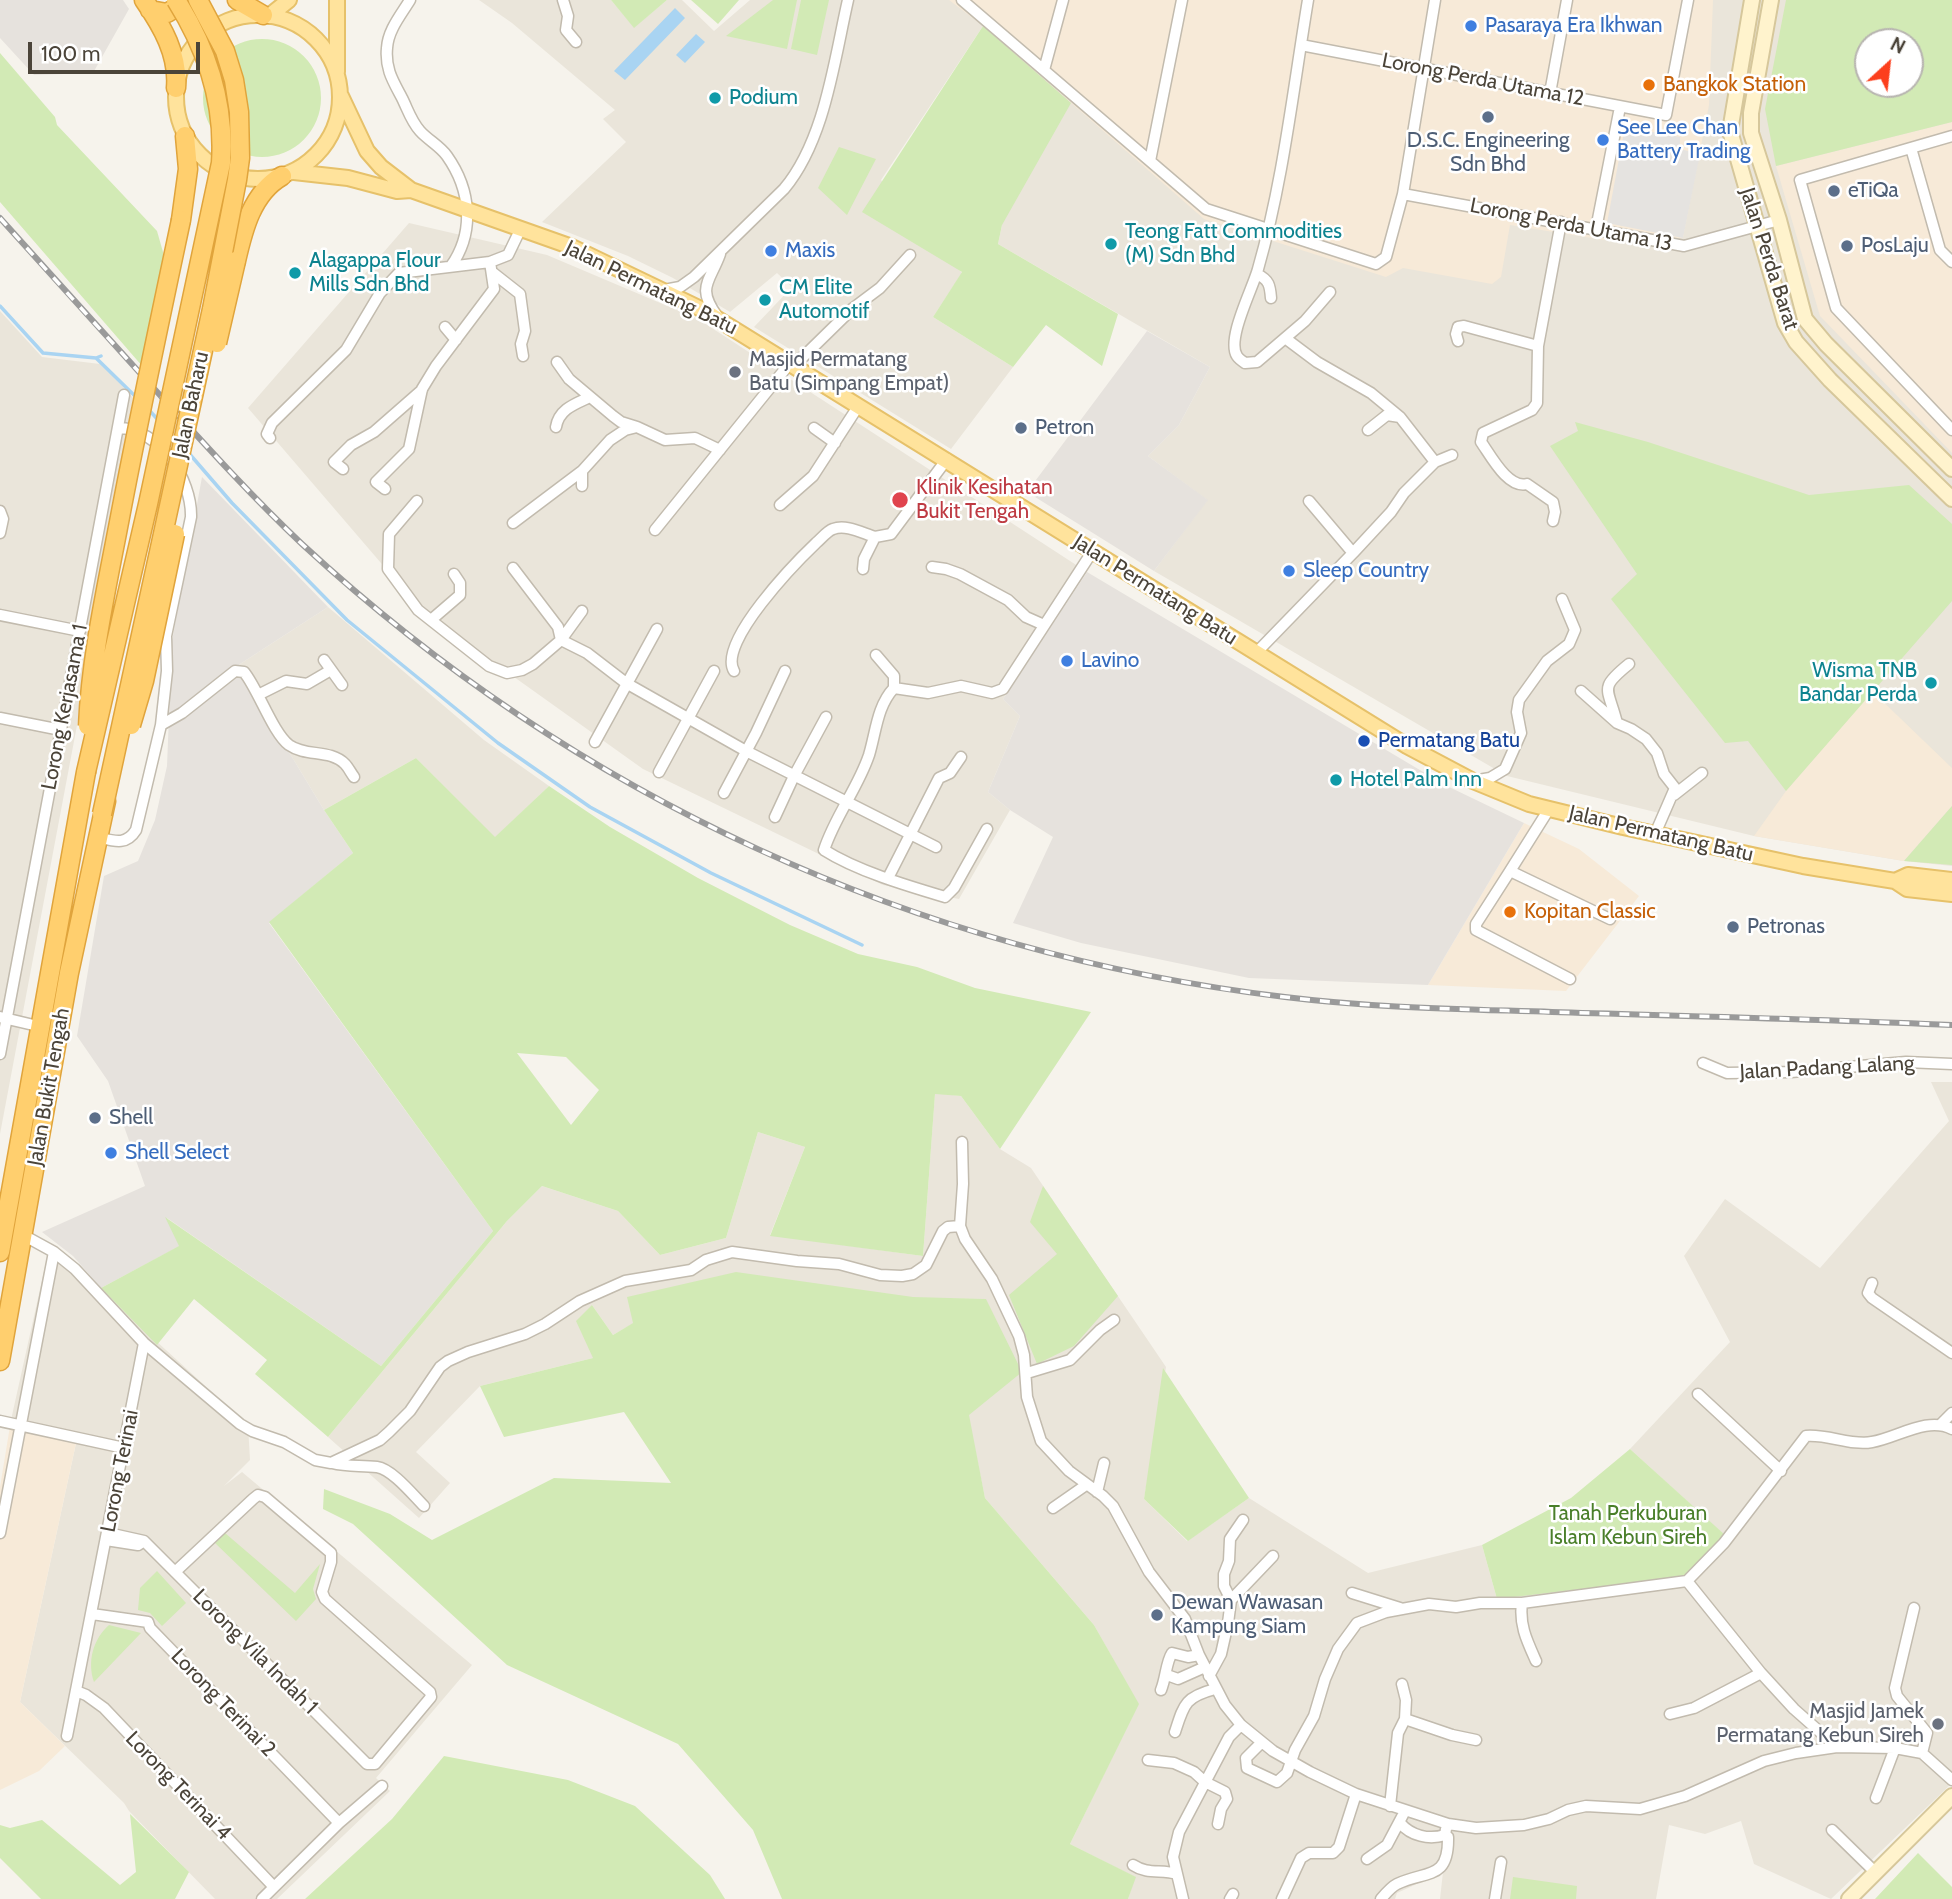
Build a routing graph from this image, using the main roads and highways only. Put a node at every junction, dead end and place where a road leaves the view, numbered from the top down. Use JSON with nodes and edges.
{"nodes":[{"id":1,"x":176,"y":0,"type":"edge"},
{"id":2,"x":189,"y":0,"type":"edge"},
{"id":3,"x":198,"y":0,"type":"edge"},
{"id":4,"x":237,"y":0,"type":"edge"},
{"id":5,"x":289,"y":0,"type":"edge"},
{"id":6,"x":337,"y":0,"type":"edge"},
{"id":7,"x":147,"y":5,"type":"edge"},
{"id":8,"x":266,"y":16,"type":"junction"},
{"id":9,"x":337,"y":74,"type":"junction"},
{"id":10,"x":176,"y":88,"type":"junction"},
{"id":11,"x":341,"y":96,"type":"junction"},
{"id":12,"x":185,"y":136,"type":"junction"},
{"id":13,"x":288,"y":174,"type":"junction"},
{"id":14,"x":411,"y":190,"type":"junction"},
{"id":15,"x":86,"y":772,"type":"junction"},
{"id":16,"x":82,"y":793,"type":"joint"},
{"id":17,"x":102,"y":814,"type":"junction"},
{"id":18,"x":1952,"y":880,"type":"edge"},
{"id":19,"x":1895,"y":881,"type":"junction"},
{"id":20,"x":1952,"y":894,"type":"edge"},
{"id":21,"x":0,"y":1252,"type":"edge"},
{"id":22,"x":0,"y":1361,"type":"edge"}],
"edges":[{"from":1,"to":15,"type":"highway","name":"Jalan Baharu","bridge":true},
{"from":2,"to":7,"type":"highway"},
{"from":3,"to":17,"type":"highway","name":"Jalan Baharu","bridge":true},
{"from":4,"to":8,"type":"highway"},
{"from":5,"to":8,"type":"main road"},
{"from":6,"to":9,"type":"main road"},
{"from":7,"to":10,"type":"highway"},
{"from":8,"to":9,"type":"main road"},
{"from":8,"to":10,"type":"main road"},
{"from":9,"to":11,"type":"main road"},
{"from":10,"to":12,"type":"main road"},
{"from":11,"to":13,"type":"main road"},
{"from":11,"to":14,"type":"main road","name":"Jalan Permatang Batu"},
{"from":12,"to":13,"type":"main road"},
{"from":12,"to":15,"type":"highway","bridge":true},
{"from":13,"to":14,"type":"main road","name":"Jalan Permatang Batu"},
{"from":13,"to":17,"type":"highway","bridge":true},
{"from":14,"to":19,"type":"main road","name":"Jalan Permatang Batu"},
{"from":15,"to":16,"type":"highway","name":"Jalan Baharu"},
{"from":16,"to":21,"type":"highway","name":"Jalan Bukit Tengah"},
{"from":17,"to":22,"type":"highway","name":"Jalan Bukit Tengah"},
{"from":18,"to":19,"type":"main road","name":"Jalan Permatang Batu"},
{"from":19,"to":20,"type":"main road","name":"Jalan Permatang Batu"}]}
